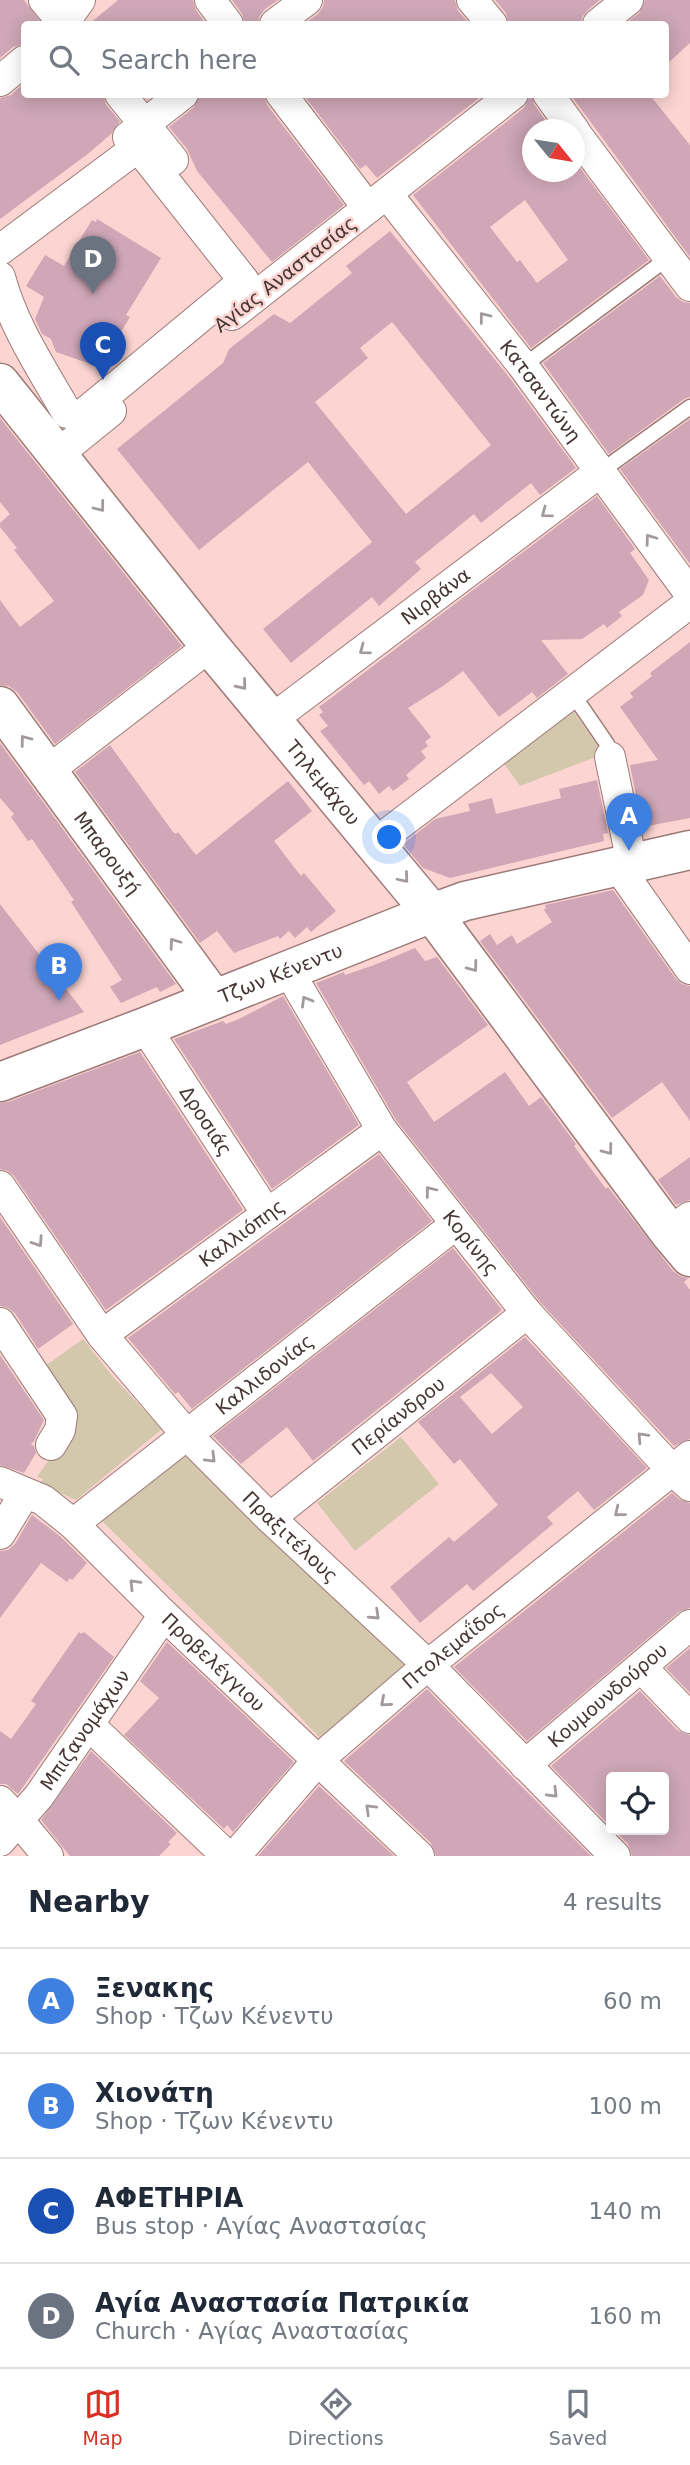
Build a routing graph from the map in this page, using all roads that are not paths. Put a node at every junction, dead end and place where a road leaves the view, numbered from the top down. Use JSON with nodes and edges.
{"nodes":[{"id":1,"x":44,"y":0,"type":"edge"},
{"id":2,"x":80,"y":0,"type":"edge"},
{"id":3,"x":210,"y":0,"type":"edge"},
{"id":4,"x":307,"y":0,"type":"edge"},
{"id":5,"x":472,"y":0,"type":"edge"},
{"id":6,"x":628,"y":0,"type":"edge"},
{"id":7,"x":61,"y":21,"type":"edge"},
{"id":8,"x":65,"y":21,"type":"edge"},
{"id":9,"x":226,"y":21,"type":"edge"},
{"id":10,"x":279,"y":21,"type":"edge"},
{"id":11,"x":490,"y":21,"type":"edge"},
{"id":12,"x":602,"y":21,"type":"edge"},
{"id":13,"x":21,"y":64,"type":"edge"},
{"id":14,"x":0,"y":81,"type":"edge"},
{"id":15,"x":122,"y":98,"type":"edge"},
{"id":16,"x":179,"y":98,"type":"edge"},
{"id":17,"x":285,"y":98,"type":"edge"},
{"id":18,"x":508,"y":98,"type":"edge"},
{"id":19,"x":551,"y":98,"type":"edge"},
{"id":20,"x":566,"y":119,"type":"edge"},
{"id":21,"x":145,"y":136,"type":"junction"},
{"id":22,"x":585,"y":145,"type":"edge"},
{"id":23,"x":377,"y":201,"type":"junction"},
{"id":24,"x":0,"y":231,"type":"edge"},
{"id":25,"x":0,"y":250,"type":"edge"},
{"id":26,"x":668,"y":258,"type":"junction"},
{"id":27,"x":0,"y":277,"type":"edge"},
{"id":28,"x":271,"y":283,"type":"junction"},
{"id":29,"x":690,"y":286,"type":"edge"},
{"id":30,"x":523,"y":366,"type":"junction"},
{"id":31,"x":0,"y":383,"type":"edge"},
{"id":32,"x":690,"y":407,"type":"edge"},
{"id":33,"x":58,"y":454,"type":"junction"},
{"id":34,"x":600,"y":472,"type":"junction"},
{"id":35,"x":690,"y":594,"type":"edge"},
{"id":36,"x":690,"y":603,"type":"edge"},
{"id":37,"x":210,"y":646,"type":"junction"},
{"id":38,"x":572,"y":693,"type":"junction"},
{"id":39,"x":0,"y":706,"type":"edge"},
{"id":40,"x":271,"y":720,"type":"junction"},
{"id":41,"x":610,"y":757,"type":"joint"},
{"id":42,"x":49,"y":770,"type":"junction"},
{"id":43,"x":375,"y":843,"type":"junction"},
{"id":44,"x":690,"y":850,"type":"edge"},
{"id":45,"x":625,"y":864,"type":"junction"},
{"id":46,"x":432,"y":912,"type":"junction"},
{"id":47,"x":690,"y":969,"type":"edge"},
{"id":48,"x":289,"y":970,"type":"junction"},
{"id":49,"x":214,"y":999,"type":"junction"},
{"id":50,"x":145,"y":1027,"type":"junction"},
{"id":51,"x":2,"y":1078,"type":"edge"},
{"id":52,"x":382,"y":1130,"type":"junction"},
{"id":53,"x":0,"y":1186,"type":"edge"},
{"id":54,"x":267,"y":1214,"type":"junction"},
{"id":55,"x":456,"y":1224,"type":"junction"},
{"id":56,"x":683,"y":1235,"type":"edge"},
{"id":57,"x":527,"y":1313,"type":"junction"},
{"id":58,"x":0,"y":1324,"type":"edge"},
{"id":59,"x":102,"y":1335,"type":"junction"},
{"id":60,"x":187,"y":1435,"type":"junction"},
{"id":61,"x":51,"y":1445,"type":"dead end"},
{"id":62,"x":684,"y":1470,"type":"edge"},
{"id":63,"x":12,"y":1487,"type":"edge"},
{"id":64,"x":270,"y":1518,"type":"junction"},
{"id":65,"x":74,"y":1524,"type":"junction"},
{"id":66,"x":0,"y":1534,"type":"edge"},
{"id":67,"x":164,"y":1615,"type":"junction"},
{"id":68,"x":690,"y":1625,"type":"edge"},
{"id":69,"x":428,"y":1665,"type":"junction"},
{"id":70,"x":642,"y":1668,"type":"junction"},
{"id":71,"x":690,"y":1718,"type":"edge"},
{"id":72,"x":89,"y":1725,"type":"junction"},
{"id":73,"x":319,"y":1759,"type":"junction"},
{"id":74,"x":524,"y":1765,"type":"junction"},
{"id":75,"x":6,"y":1821,"type":"edge"},
{"id":76,"x":48,"y":1856,"type":"edge"},
{"id":77,"x":227,"y":1856,"type":"edge"},
{"id":78,"x":235,"y":1856,"type":"edge"},
{"id":79,"x":419,"y":1856,"type":"edge"},
{"id":80,"x":615,"y":1856,"type":"edge"}],
"edges":[{"from":1,"to":7,"type":"street"},
{"from":2,"to":8,"type":"street"},
{"from":3,"to":9,"type":"street"},
{"from":4,"to":10,"type":"street"},
{"from":5,"to":11,"type":"street"},
{"from":6,"to":12,"type":"street"},
{"from":13,"to":14,"type":"street"},
{"from":15,"to":21,"type":"street"},
{"from":16,"to":21,"type":"street"},
{"from":17,"to":23,"type":"street","name":"Κατσαντώνη"},
{"from":18,"to":23,"type":"street","name":"Αγίας Αναστασίας"},
{"from":19,"to":20,"type":"street"},
{"from":21,"to":24,"type":"street"},
{"from":21,"to":25,"type":"street"},
{"from":21,"to":27,"type":"street"},
{"from":21,"to":28,"type":"street"},
{"from":22,"to":26,"type":"street"},
{"from":23,"to":28,"type":"street","name":"Αγίας Αναστασίας"},
{"from":30,"to":23,"type":"street","name":"Κατσαντώνη","one_way":true},
{"from":26,"to":29,"type":"street"},
{"from":26,"to":30,"type":"lane"},
{"from":28,"to":33,"type":"street","name":"Αγίας Αναστασίας"},
{"from":30,"to":34,"type":"street","name":"Κατσαντώνη"},
{"from":31,"to":33,"type":"street","name":"Τηλεμάχου"},
{"from":32,"to":34,"type":"lane"},
{"from":33,"to":37,"type":"street","name":"Τηλεμάχου","one_way":true},
{"from":35,"to":34,"type":"street","name":"Κατσαντώνη","one_way":true},
{"from":34,"to":40,"type":"street","name":"Νιρβάνα","one_way":true},
{"from":36,"to":38,"type":"street"},
{"from":37,"to":40,"type":"street","name":"Τηλεμάχου","one_way":true},
{"from":37,"to":42,"type":"street"},
{"from":38,"to":41,"type":"lane"},
{"from":38,"to":43,"type":"street"},
{"from":42,"to":39,"type":"street","name":"Μπαρουξή","one_way":true},
{"from":40,"to":43,"type":"street","name":"Τηλεμάχου"},
{"from":41,"to":45,"type":"street"},
{"from":49,"to":42,"type":"street","name":"Μπαρουξή","one_way":true},
{"from":43,"to":46,"type":"street","name":"Τηλεμάχου","one_way":true},
{"from":44,"to":45,"type":"street","name":"Τζων Κένεντυ"},
{"from":45,"to":46,"type":"street","name":"Τζων Κένεντυ"},
{"from":45,"to":47,"type":"street"},
{"from":46,"to":48,"type":"street","name":"Τζων Κένεντυ"},
{"from":46,"to":56,"type":"street","name":"Τηλεμάχου","one_way":true},
{"from":48,"to":49,"type":"street","name":"Τζων Κένεντυ"},
{"from":52,"to":48,"type":"street","name":"Κορίνης","one_way":true},
{"from":49,"to":50,"type":"street","name":"Τζων Κένεντυ"},
{"from":50,"to":51,"type":"street","name":"Τζων Κένεντυ"},
{"from":50,"to":54,"type":"street","name":"Δροσιάς"},
{"from":52,"to":54,"type":"street","name":"Καλλιόπης"},
{"from":55,"to":52,"type":"street","name":"Κορίνης","one_way":true},
{"from":53,"to":59,"type":"street","name":"Πραξιτέλους","one_way":true},
{"from":54,"to":59,"type":"street","name":"Καλλιόπης"},
{"from":55,"to":57,"type":"street","name":"Κορίνης"},
{"from":55,"to":60,"type":"street","name":"Καλλιδονίας"},
{"from":62,"to":57,"type":"street","name":"Κορίνης","one_way":true},
{"from":57,"to":64,"type":"street","name":"Περίανδρου"},
{"from":58,"to":61,"type":"street"},
{"from":59,"to":60,"type":"street","name":"Πραξιτέλους"},
{"from":60,"to":64,"type":"street","name":"Πραξιτέλους","one_way":true},
{"from":60,"to":65,"type":"street","name":"Καλλιδονίας"},
{"from":62,"to":69,"type":"street","name":"Πτολεμαΐδος","one_way":true},
{"from":63,"to":65,"type":"street","name":"Προβελέγγιου"},
{"from":63,"to":66,"type":"street"},
{"from":64,"to":69,"type":"street","name":"Πραξιτέλους","one_way":true},
{"from":67,"to":65,"type":"street","name":"Προβελέγγιου","one_way":true},
{"from":67,"to":72,"type":"street","name":"Μπιζανομάχων"},
{"from":67,"to":73,"type":"street","name":"Προβελέγγιου"},
{"from":68,"to":70,"type":"street","name":"Κουμουνδούρου"},
{"from":69,"to":73,"type":"street","name":"Πτολεμαΐδος","one_way":true},
{"from":69,"to":74,"type":"street","name":"Πραξιτέλους"},
{"from":70,"to":71,"type":"street"},
{"from":70,"to":74,"type":"street","name":"Κουμουνδούρου"},
{"from":72,"to":75,"type":"street","name":"Μπιζανομάχων"},
{"from":72,"to":77,"type":"street"},
{"from":73,"to":78,"type":"street","name":"Πτολεμαΐδος"},
{"from":79,"to":73,"type":"street","name":"Προβελέγγιου","one_way":true},
{"from":74,"to":80,"type":"street","name":"Πραξιτέλους","one_way":true},
{"from":75,"to":76,"type":"street"}]}
